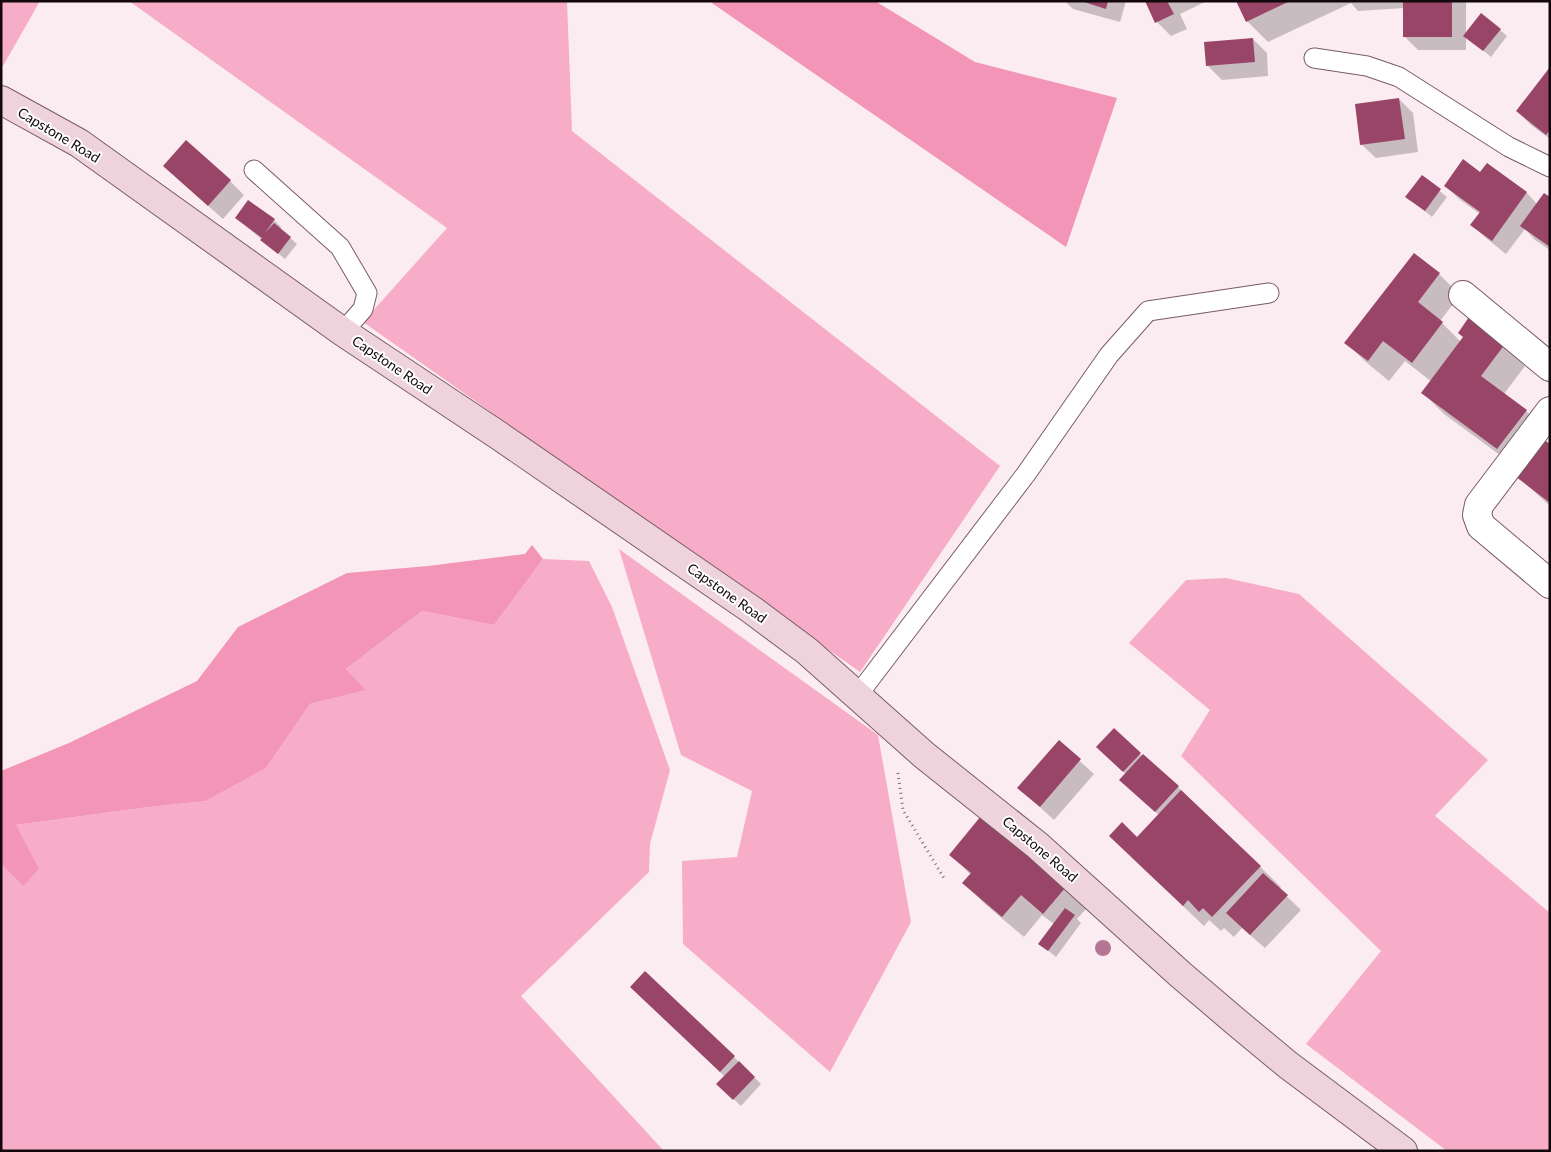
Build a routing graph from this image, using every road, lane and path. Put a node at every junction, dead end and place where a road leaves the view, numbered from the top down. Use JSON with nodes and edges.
{"nodes":[{"id":1,"x":1314,"y":58,"type":"dead end"},
{"id":2,"x":1,"y":100,"type":"edge"},
{"id":3,"x":1550,"y":167,"type":"edge"},
{"id":4,"x":254,"y":170,"type":"dead end"},
{"id":5,"x":1270,"y":292,"type":"dead end"},
{"id":6,"x":1463,"y":295,"type":"dead end"},
{"id":7,"x":343,"y":332,"type":"junction"},
{"id":8,"x":1550,"y":367,"type":"edge"},
{"id":9,"x":1550,"y":411,"type":"edge"},
{"id":10,"x":1550,"y":584,"type":"edge"},
{"id":11,"x":857,"y":696,"type":"junction"},
{"id":12,"x":893,"y":728,"type":"junction"},
{"id":13,"x":944,"y":880,"type":"dead end"},
{"id":14,"x":1403,"y":1151,"type":"edge"}],
"edges":[{"from":1,"to":3,"type":"lane"},
{"from":2,"to":7,"type":"street","name":"Capstone Road"},
{"from":4,"to":7,"type":"lane"},
{"from":5,"to":11,"type":"lane"},
{"from":6,"to":8,"type":"street"},
{"from":7,"to":11,"type":"street","name":"Capstone Road"},
{"from":9,"to":10,"type":"street"},
{"from":11,"to":12,"type":"street","name":"Capstone Road"},
{"from":12,"to":13,"type":"path"},
{"from":12,"to":14,"type":"street","name":"Capstone Road"}]}
